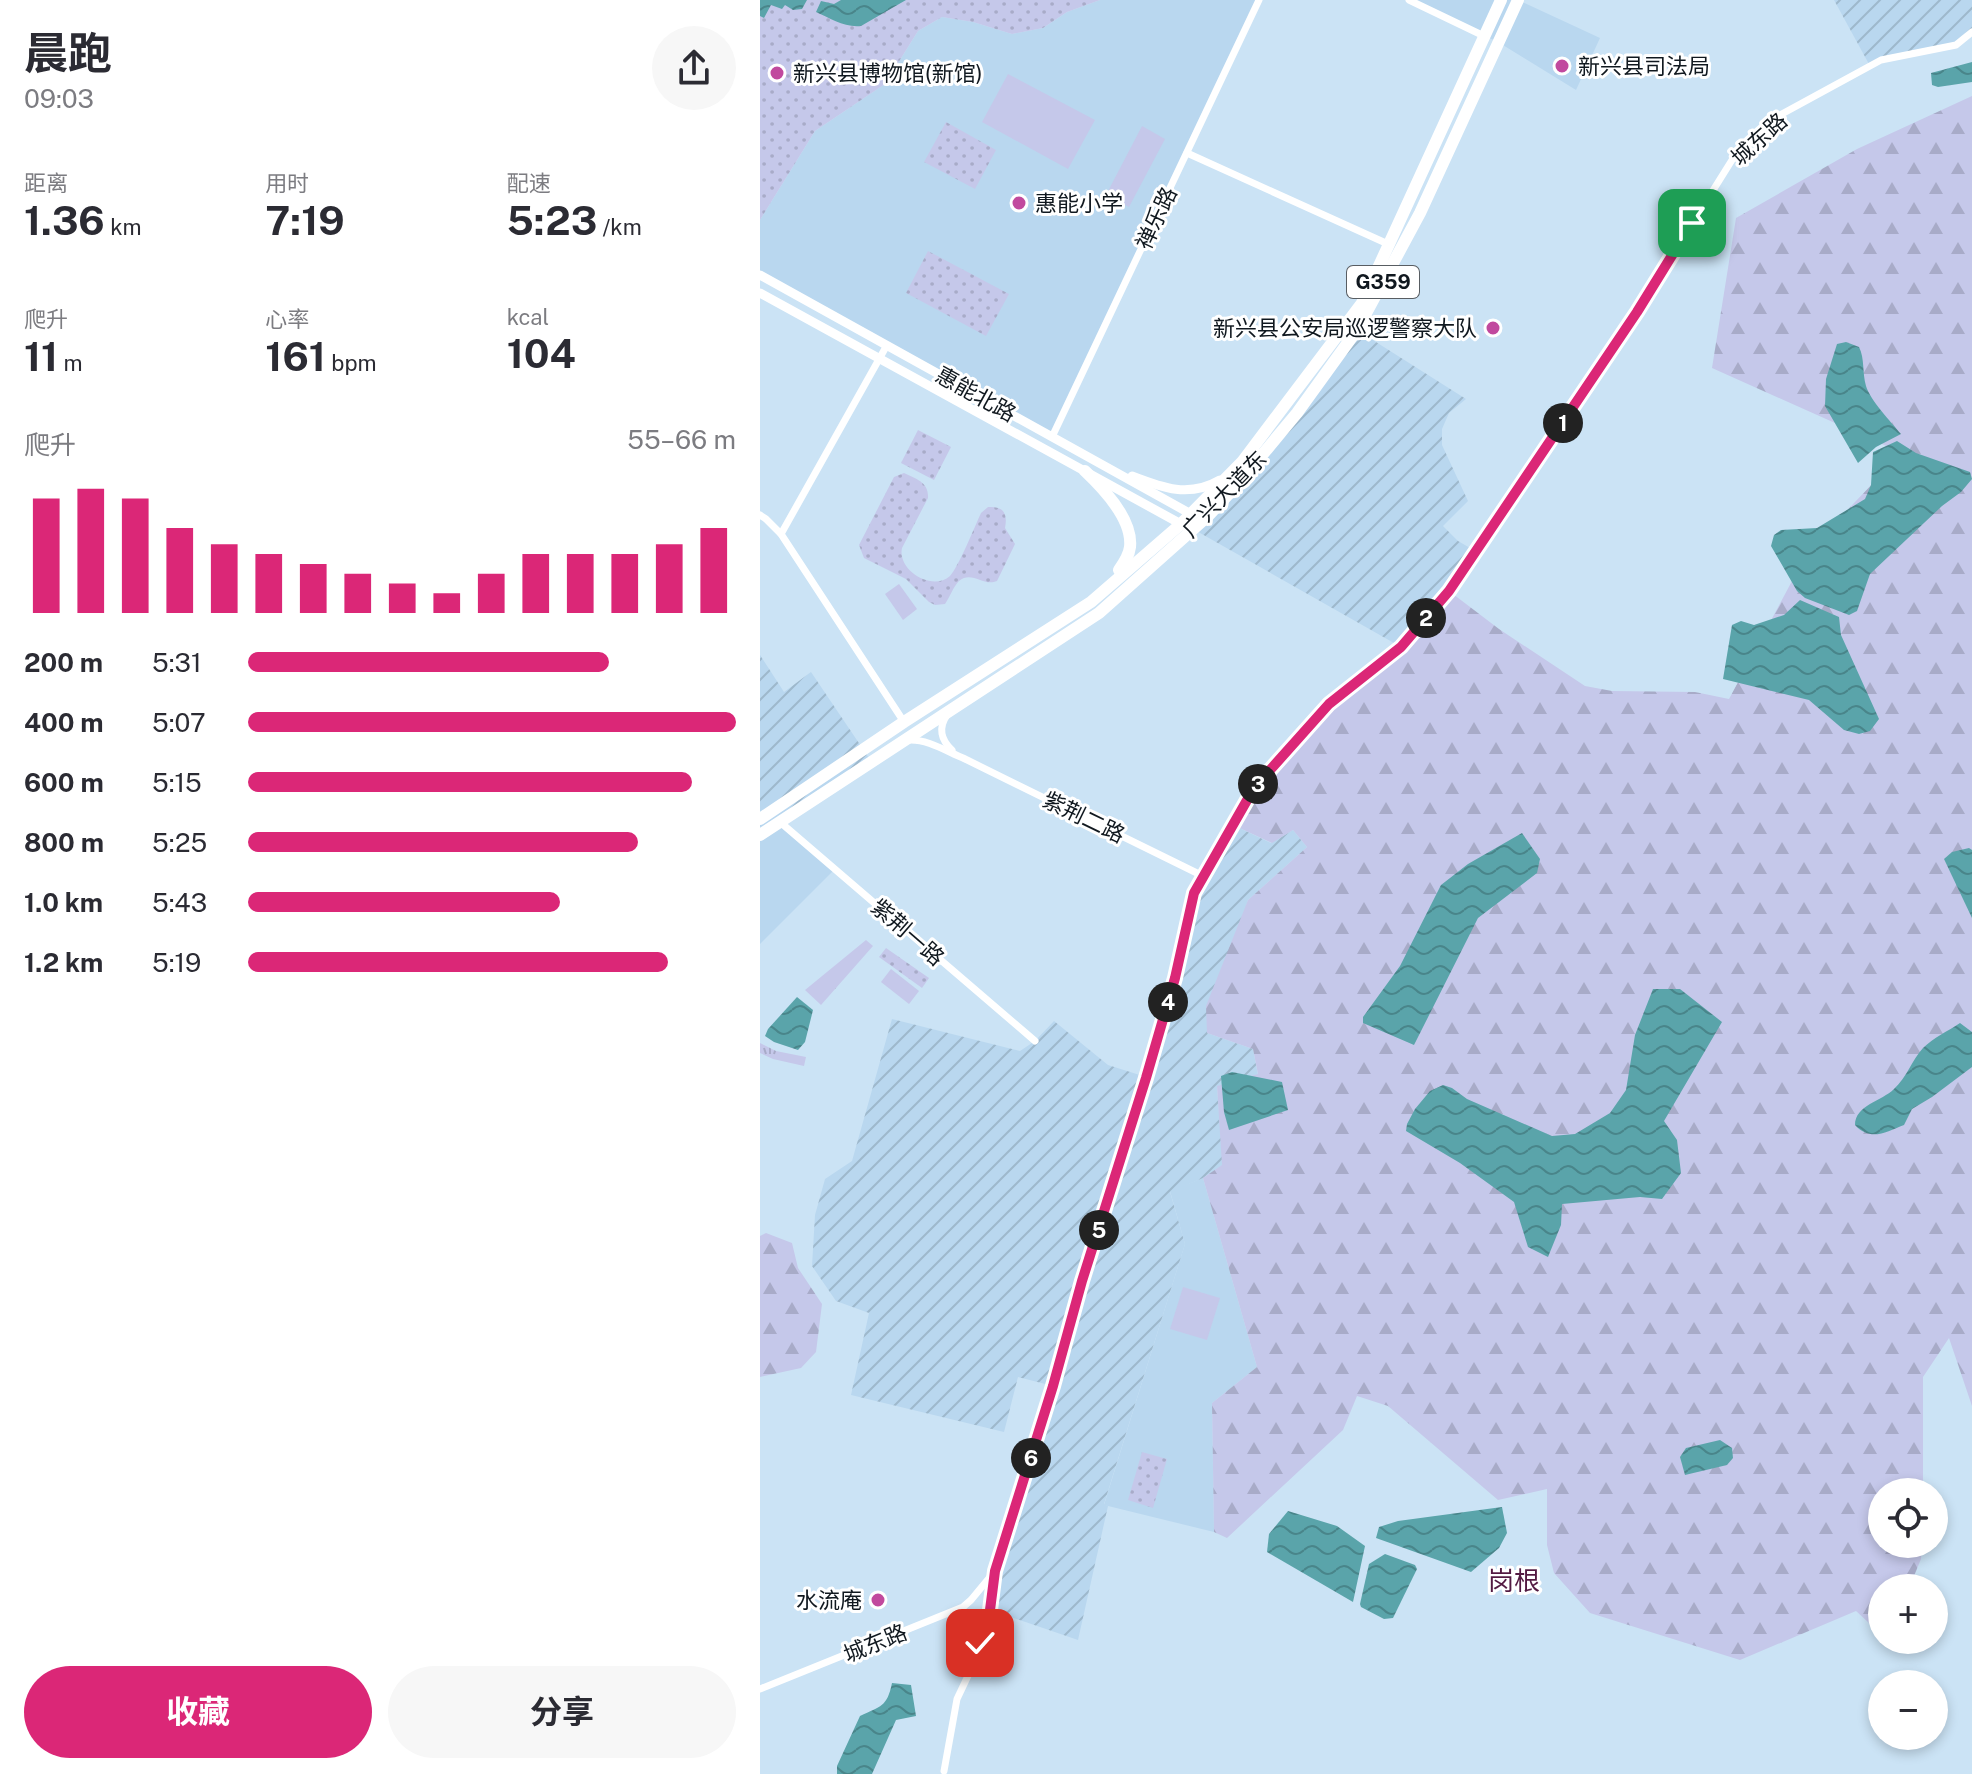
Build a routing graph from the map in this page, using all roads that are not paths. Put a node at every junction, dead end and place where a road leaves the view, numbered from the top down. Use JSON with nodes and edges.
{"nodes":[{"id":1,"x":1259,"y":0,"type":"edge"},
{"id":2,"x":1409,"y":0,"type":"edge"},
{"id":3,"x":1501,"y":0,"type":"edge"},
{"id":4,"x":1518,"y":0,"type":"edge"},
{"id":5,"x":1972,"y":32,"type":"edge"},
{"id":6,"x":1484,"y":36,"type":"junction"},
{"id":7,"x":1187,"y":153,"type":"junction"},
{"id":8,"x":1388,"y":244,"type":"junction"},
{"id":9,"x":760,"y":275,"type":"edge"},
{"id":10,"x":760,"y":293,"type":"edge"},
{"id":11,"x":887,"y":345,"type":"junction"},
{"id":12,"x":879,"y":358,"type":"junction"},
{"id":13,"x":1052,"y":437,"type":"junction"},
{"id":14,"x":1242,"y":462,"type":"junction"},
{"id":15,"x":1101,"y":464,"type":"junction"},
{"id":16,"x":1085,"y":471,"type":"junction"},
{"id":17,"x":1191,"y":514,"type":"junction"},
{"id":18,"x":760,"y":515,"type":"edge"},
{"id":19,"x":1181,"y":524,"type":"junction"},
{"id":20,"x":781,"y":534,"type":"junction"},
{"id":21,"x":1110,"y":584,"type":"junction"},
{"id":22,"x":952,"y":708,"type":"junction"},
{"id":23,"x":904,"y":722,"type":"junction"},
{"id":24,"x":900,"y":742,"type":"junction"},
{"id":25,"x":963,"y":758,"type":"junction"},
{"id":26,"x":760,"y":819,"type":"edge"},
{"id":27,"x":780,"y":822,"type":"junction"},
{"id":28,"x":760,"y":835,"type":"edge"},
{"id":29,"x":1203,"y":876,"type":"junction"},
{"id":30,"x":1035,"y":1041,"type":"dead end"},
{"id":31,"x":995,"y":1571,"type":"junction"},
{"id":32,"x":760,"y":1689,"type":"edge"},
{"id":33,"x":944,"y":1771,"type":"dead end"}],
"edges":[{"from":1,"to":7,"type":"street","name":"禅乐路"},
{"from":2,"to":6,"type":"street"},
{"from":3,"to":6,"type":"highway","name":"广兴大道东","number":"G359"},
{"from":4,"to":22,"type":"highway","name":"广兴大道东","number":"G359"},
{"from":5,"to":29,"type":"street","name":"城东路"},
{"from":6,"to":8,"type":"highway","name":"广兴大道东","number":"G359"},
{"from":7,"to":8,"type":"street"},
{"from":7,"to":13,"type":"street","name":"禅乐路"},
{"from":8,"to":14,"type":"highway","name":"广兴大道东","number":"G359"},
{"from":9,"to":11,"type":"street","name":"惠能北路"},
{"from":10,"to":12,"type":"street","name":"惠能北路"},
{"from":11,"to":12,"type":"street"},
{"from":11,"to":13,"type":"street","name":"惠能北路"},
{"from":12,"to":16,"type":"street","name":"惠能北路"},
{"from":12,"to":20,"type":"street"},
{"from":13,"to":15,"type":"street","name":"惠能北路"},
{"from":14,"to":15,"type":"street"},
{"from":14,"to":17,"type":"highway","name":"广兴大道东","number":"G359"},
{"from":15,"to":17,"type":"street","name":"惠能北路"},
{"from":16,"to":19,"type":"street","name":"惠能北路"},
{"from":16,"to":21,"type":"highway"},
{"from":17,"to":19,"type":"highway","name":"广兴大道东","number":"G359"},
{"from":18,"to":20,"type":"street"},
{"from":19,"to":21,"type":"highway","name":"广兴大道东","number":"G359"},
{"from":20,"to":23,"type":"street"},
{"from":21,"to":23,"type":"highway","name":"广兴大道东","number":"G359"},
{"from":22,"to":24,"type":"highway","name":"广兴大道东","number":"G359"},
{"from":22,"to":25,"type":"street","name":"紫荆二路"},
{"from":23,"to":26,"type":"highway","name":"广兴大道东","number":"G359"},
{"from":24,"to":25,"type":"street","name":"紫荆二路"},
{"from":24,"to":27,"type":"highway","name":"广兴大道东","number":"G359"},
{"from":25,"to":29,"type":"street","name":"紫荆二路"},
{"from":27,"to":28,"type":"highway","name":"广兴大道东","number":"G359"},
{"from":27,"to":30,"type":"street","name":"紫荆一路"},
{"from":29,"to":31,"type":"street","name":"城东路"},
{"from":31,"to":32,"type":"street","name":"城东路"},
{"from":31,"to":33,"type":"street"}]}
